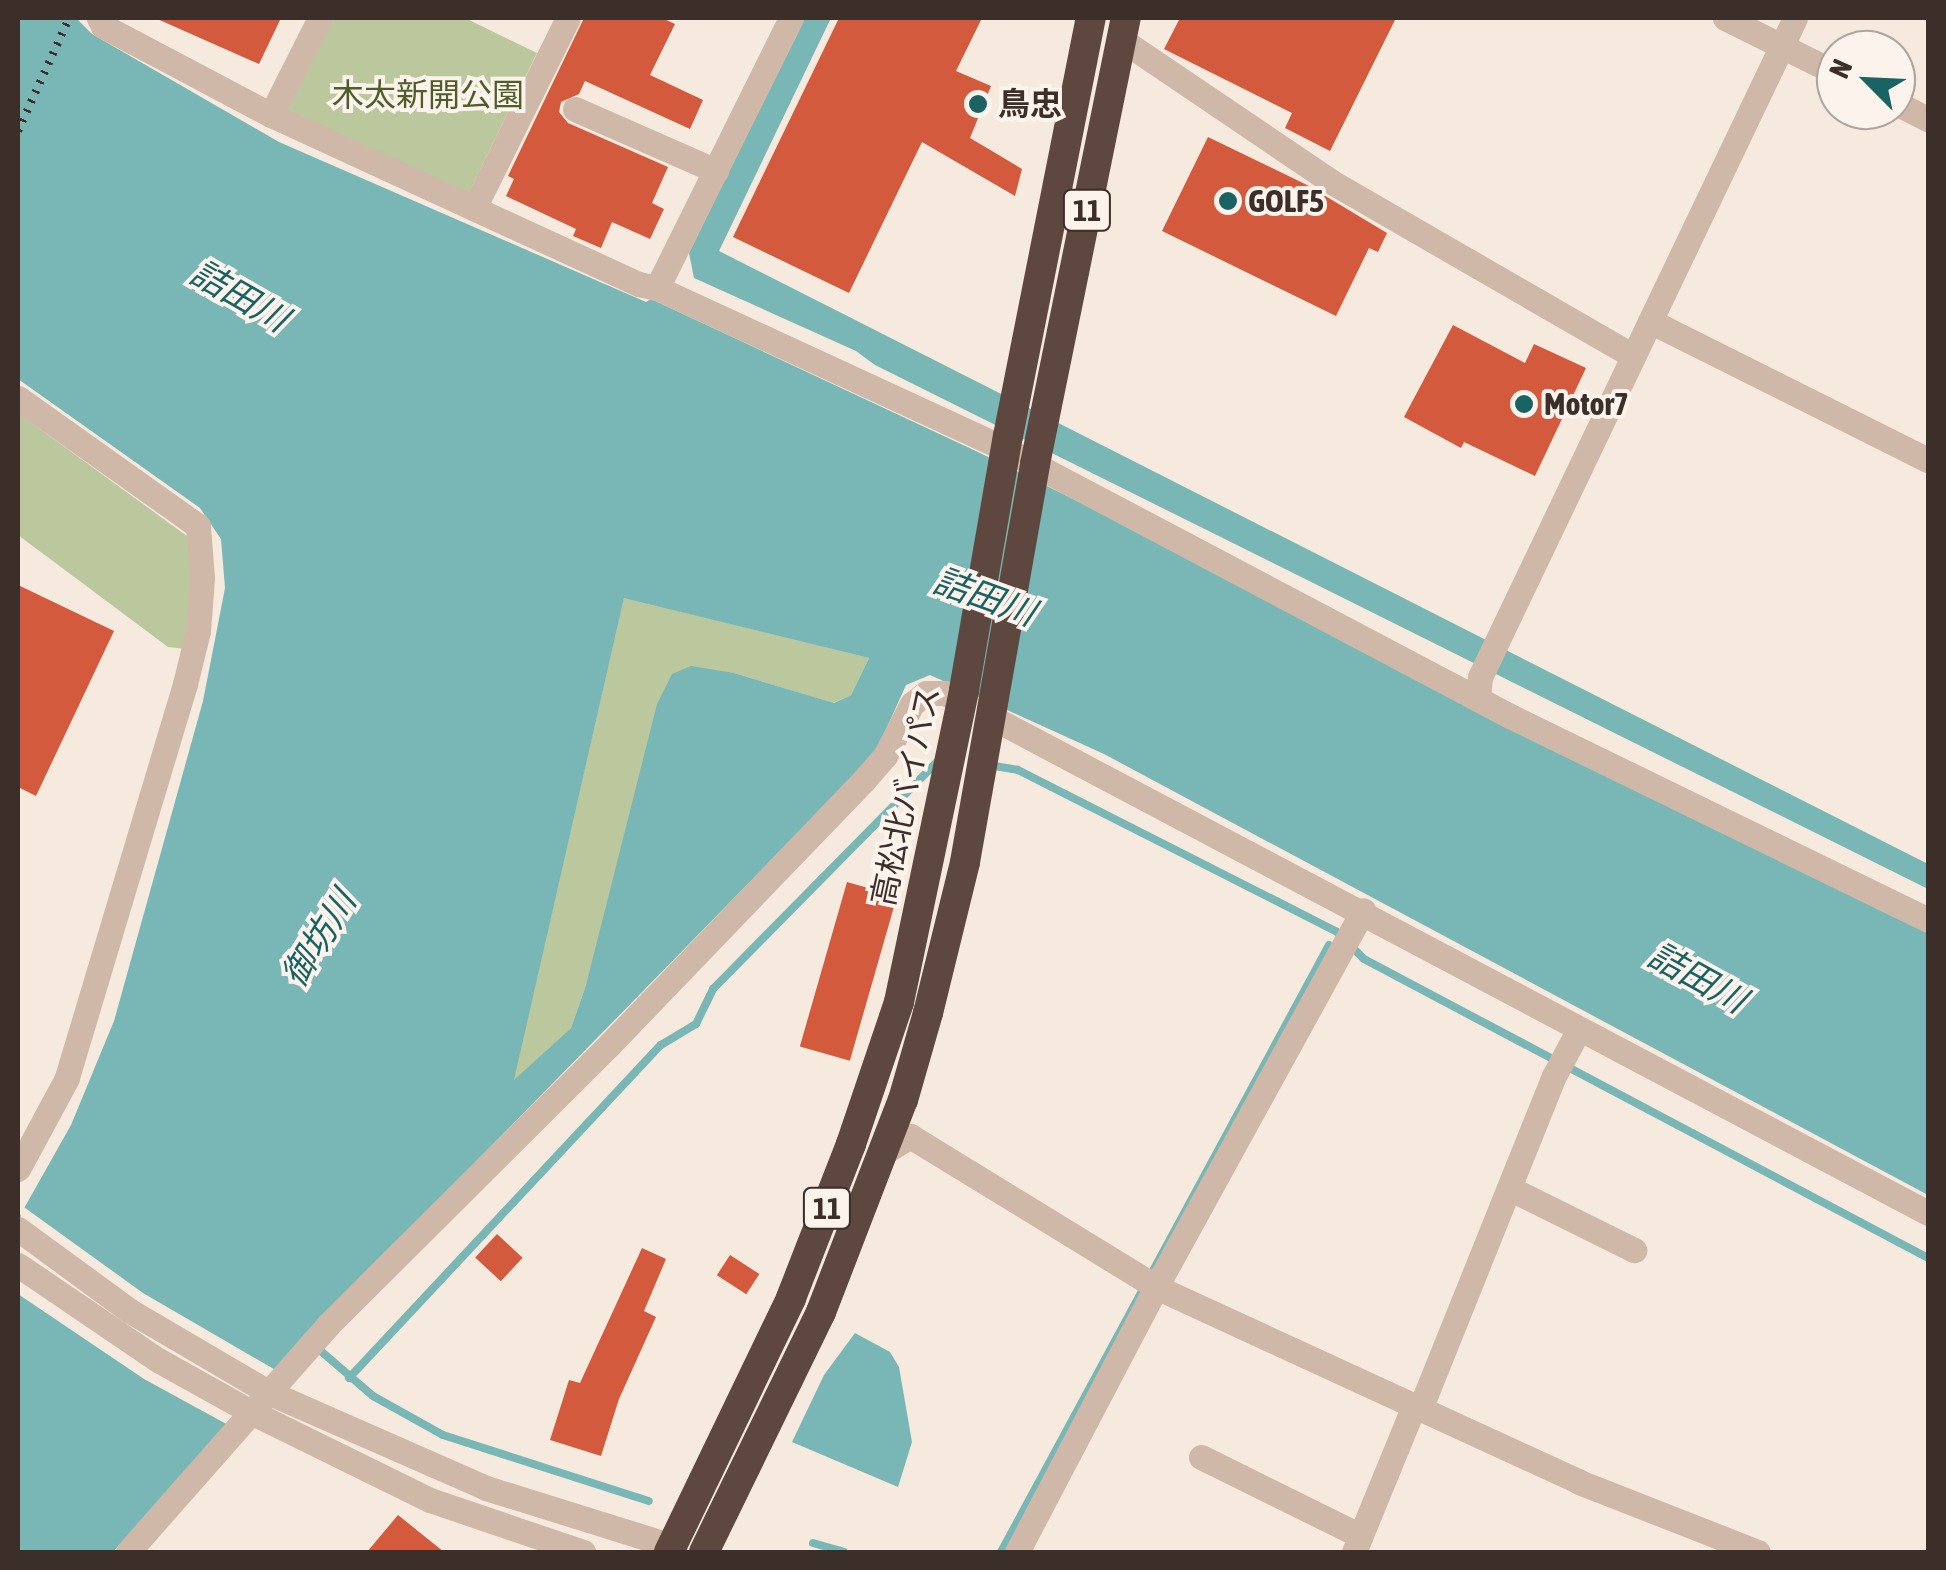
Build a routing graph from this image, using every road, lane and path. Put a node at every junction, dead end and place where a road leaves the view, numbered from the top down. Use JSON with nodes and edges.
{"nodes":[{"id":1,"x":99,"y":18,"type":"edge"},
{"id":2,"x":320,"y":18,"type":"edge"},
{"id":3,"x":568,"y":18,"type":"edge"},
{"id":4,"x":791,"y":18,"type":"edge"},
{"id":5,"x":1091,"y":18,"type":"edge"},
{"id":6,"x":1724,"y":18,"type":"edge"},
{"id":7,"x":1795,"y":18,"type":"edge"},
{"id":8,"x":1124,"y":29,"type":"edge"},
{"id":9,"x":1782,"y":46,"type":"junction"},
{"id":10,"x":1816,"y":63,"type":"edge"},
{"id":11,"x":576,"y":110,"type":"dead end"},
{"id":12,"x":271,"y":116,"type":"junction"},
{"id":13,"x":716,"y":170,"type":"junction"},
{"id":14,"x":474,"y":208,"type":"junction"},
{"id":15,"x":657,"y":288,"type":"junction"},
{"id":16,"x":1650,"y":321,"type":"junction"},
{"id":17,"x":1633,"y":356,"type":"junction"},
{"id":18,"x":18,"y":398,"type":"edge"},
{"id":19,"x":1005,"y":449,"type":"junction"},
{"id":20,"x":1928,"y":460,"type":"edge"},
{"id":21,"x":1035,"y":464,"type":"junction"},
{"id":22,"x":1478,"y":688,"type":"junction"},
{"id":23,"x":961,"y":699,"type":"junction"},
{"id":24,"x":994,"y":715,"type":"junction"},
{"id":25,"x":1358,"y":919,"type":"junction"},
{"id":26,"x":1928,"y":920,"type":"edge"},
{"id":27,"x":1574,"y":1037,"type":"junction"},
{"id":28,"x":883,"y":1154,"type":"junction"},
{"id":29,"x":18,"y":1169,"type":"edge"},
{"id":30,"x":1509,"y":1188,"type":"junction"},
{"id":31,"x":1928,"y":1213,"type":"edge"},
{"id":32,"x":18,"y":1229,"type":"edge"},
{"id":33,"x":1634,"y":1250,"type":"dead end"},
{"id":34,"x":18,"y":1265,"type":"edge"},
{"id":35,"x":1156,"y":1287,"type":"junction"},
{"id":36,"x":258,"y":1401,"type":"junction"},
{"id":37,"x":1417,"y":1408,"type":"junction"},
{"id":38,"x":1201,"y":1457,"type":"dead end"},
{"id":39,"x":1357,"y":1544,"type":"edge"},
{"id":40,"x":670,"y":1549,"type":"edge"},
{"id":41,"x":128,"y":1552,"type":"edge"},
{"id":42,"x":584,"y":1552,"type":"edge"},
{"id":43,"x":704,"y":1552,"type":"edge"},
{"id":44,"x":1017,"y":1552,"type":"edge"},
{"id":45,"x":1758,"y":1552,"type":"edge"}],
"edges":[{"from":1,"to":12,"type":"street"},
{"from":2,"to":12,"type":"street"},
{"from":3,"to":14,"type":"street"},
{"from":4,"to":13,"type":"street"},
{"from":5,"to":19,"type":"highway","name":"高松北バイパス","number":"11"},
{"from":6,"to":9,"type":"street"},
{"from":7,"to":9,"type":"street"},
{"from":8,"to":17,"type":"street"},
{"from":8,"to":21,"type":"highway","number":"11"},
{"from":9,"to":10,"type":"street"},
{"from":9,"to":16,"type":"street"},
{"from":11,"to":13,"type":"street"},
{"from":12,"to":14,"type":"street"},
{"from":13,"to":15,"type":"street"},
{"from":14,"to":15,"type":"street"},
{"from":15,"to":19,"type":"street"},
{"from":16,"to":17,"type":"street"},
{"from":16,"to":20,"type":"street"},
{"from":17,"to":22,"type":"street"},
{"from":18,"to":29,"type":"street"},
{"from":19,"to":21,"type":"street"},
{"from":19,"to":23,"type":"highway","name":"高松北バイパス","number":"11"},
{"from":21,"to":22,"type":"street"},
{"from":21,"to":24,"type":"highway","number":"11"},
{"from":22,"to":26,"type":"street"},
{"from":23,"to":36,"type":"street"},
{"from":23,"to":40,"type":"highway","name":"高松北バイパス","number":"11"},
{"from":24,"to":25,"type":"street"},
{"from":24,"to":28,"type":"highway","number":"11"},
{"from":25,"to":27,"type":"street"},
{"from":25,"to":35,"type":"street"},
{"from":27,"to":30,"type":"street"},
{"from":27,"to":31,"type":"street"},
{"from":28,"to":35,"type":"street"},
{"from":28,"to":43,"type":"highway","number":"11"},
{"from":30,"to":33,"type":"street"},
{"from":30,"to":37,"type":"street"},
{"from":32,"to":36,"type":"street"},
{"from":34,"to":36,"type":"street"},
{"from":35,"to":37,"type":"street"},
{"from":35,"to":44,"type":"street"},
{"from":36,"to":40,"type":"street"},
{"from":36,"to":41,"type":"street"},
{"from":36,"to":42,"type":"street"},
{"from":37,"to":39,"type":"street"},
{"from":37,"to":45,"type":"street"},
{"from":38,"to":39,"type":"street"}]}
